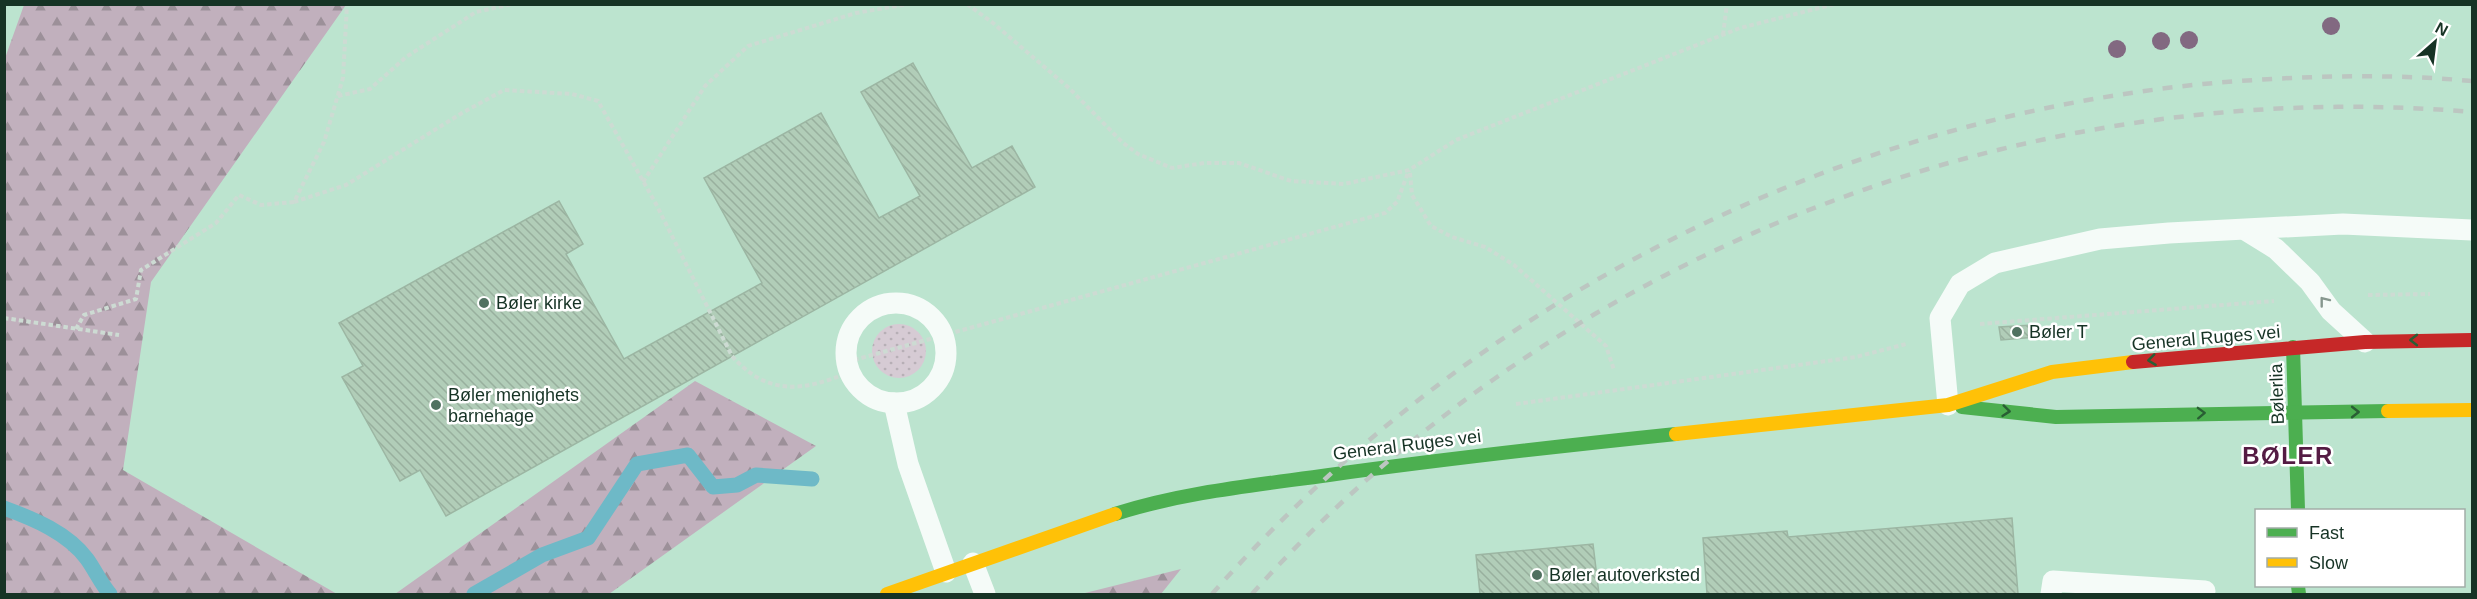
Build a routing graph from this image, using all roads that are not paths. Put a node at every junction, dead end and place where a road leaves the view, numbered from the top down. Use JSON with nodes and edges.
{"nodes":[{"id":1,"x":2472,"y":230,"type":"edge"},
{"id":2,"x":2247,"y":231,"type":"junction"},
{"id":3,"x":2472,"y":340,"type":"edge"},
{"id":4,"x":2365,"y":342,"type":"junction"},
{"id":5,"x":2294,"y":347,"type":"junction"},
{"id":6,"x":894,"y":403,"type":"junction"},
{"id":7,"x":1948,"y":405,"type":"junction"},
{"id":8,"x":2472,"y":410,"type":"edge"},
{"id":9,"x":2296,"y":411,"type":"junction"},
{"id":10,"x":2298,"y":509,"type":"edge"},
{"id":11,"x":973,"y":563,"type":"junction"},
{"id":12,"x":946,"y":572,"type":"junction"},
{"id":13,"x":2205,"y":591,"type":"dead end"},
{"id":14,"x":887,"y":594,"type":"edge"},
{"id":15,"x":986,"y":594,"type":"edge"},
{"id":16,"x":2050,"y":594,"type":"edge"}],
"edges":[{"from":1,"to":2,"type":"lane"},
{"from":4,"to":2,"type":"lane","one_way":true},
{"from":2,"to":7,"type":"lane"},
{"from":3,"to":4,"type":"main road","name":"General Ruges vei","one_way":true},
{"from":4,"to":5,"type":"main road","name":"General Ruges vei"},
{"from":5,"to":7,"type":"main road","name":"General Ruges vei","one_way":true},
{"from":5,"to":9,"type":"main road","name":"Bølerlia"},
{"from":6,"to":6,"type":"lane"},
{"from":6,"to":12,"type":"lane"},
{"from":7,"to":9,"type":"main road","name":"General Ruges vei","one_way":true},
{"from":7,"to":11,"type":"main road","name":"General Ruges vei"},
{"from":9,"to":8,"type":"main road","name":"General Ruges vei","one_way":true},
{"from":9,"to":10,"type":"main road","name":"Bølerlia"},
{"from":11,"to":12,"type":"main road","name":"General Ruges vei"},
{"from":11,"to":15,"type":"lane"},
{"from":12,"to":14,"type":"main road","name":"General Ruges vei"},
{"from":13,"to":16,"type":"lane"}]}
